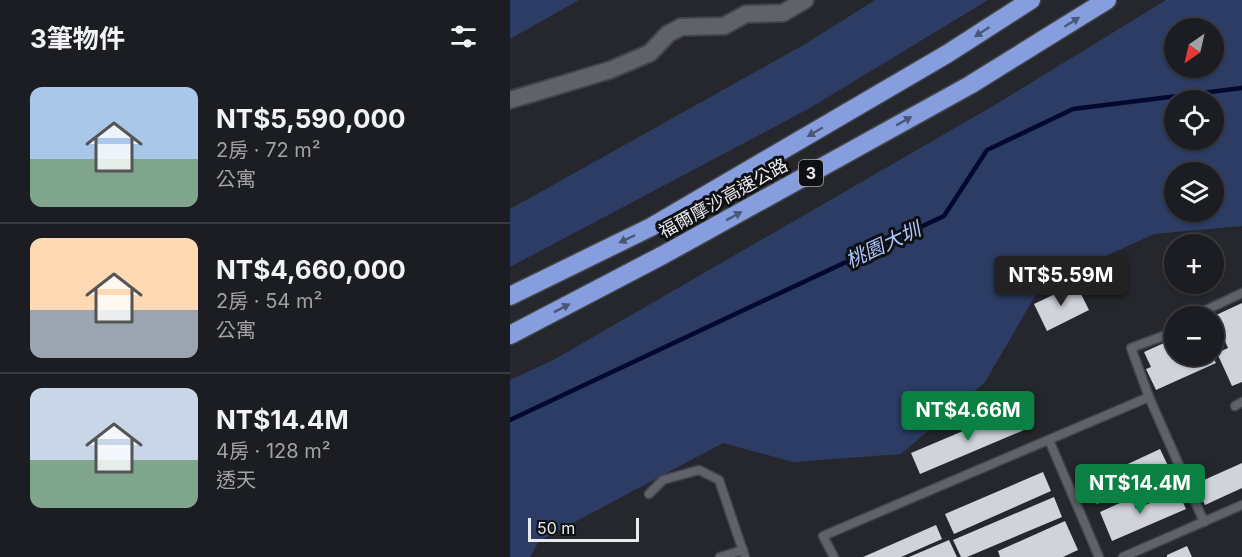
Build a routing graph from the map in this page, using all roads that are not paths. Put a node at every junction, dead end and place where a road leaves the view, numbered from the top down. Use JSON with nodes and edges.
{"nodes":[{"id":1,"x":805,"y":0,"type":"edge"},
{"id":2,"x":1031,"y":0,"type":"edge"},
{"id":3,"x":1107,"y":0,"type":"edge"},
{"id":4,"x":510,"y":100,"type":"edge"},
{"id":5,"x":1242,"y":293,"type":"edge"},
{"id":6,"x":510,"y":296,"type":"edge"},
{"id":7,"x":1214,"y":306,"type":"edge"},
{"id":8,"x":510,"y":335,"type":"edge"},
{"id":9,"x":1164,"y":336,"type":"edge"},
{"id":10,"x":1149,"y":398,"type":"junction"},
{"id":11,"x":1049,"y":440,"type":"junction"},
{"id":12,"x":649,"y":495,"type":"dead end"},
{"id":13,"x":1242,"y":506,"type":"edge"},
{"id":14,"x":1204,"y":522,"type":"junction"},
{"id":15,"x":744,"y":553,"type":"edge"},
{"id":16,"x":1143,"y":553,"type":"edge"},
{"id":17,"x":720,"y":557,"type":"edge"},
{"id":18,"x":834,"y":557,"type":"edge"},
{"id":19,"x":1099,"y":557,"type":"edge"},
{"id":20,"x":1123,"y":557,"type":"edge"}],
"edges":[{"from":1,"to":4,"type":"street"},
{"from":2,"to":6,"type":"highway","name":"福爾摩沙高速公路","number":"3","one_way":true},
{"from":8,"to":3,"type":"highway","name":"福爾摩沙高速公路","number":"3","one_way":true},
{"from":5,"to":7,"type":"lane"},
{"from":9,"to":10,"type":"lane"},
{"from":10,"to":11,"type":"lane"},
{"from":10,"to":14,"type":"lane"},
{"from":11,"to":18,"type":"lane"},
{"from":11,"to":19,"type":"lane"},
{"from":12,"to":15,"type":"lane"},
{"from":13,"to":14,"type":"lane"},
{"from":14,"to":16,"type":"lane"},
{"from":15,"to":17,"type":"lane"},
{"from":16,"to":20,"type":"lane"}]}
